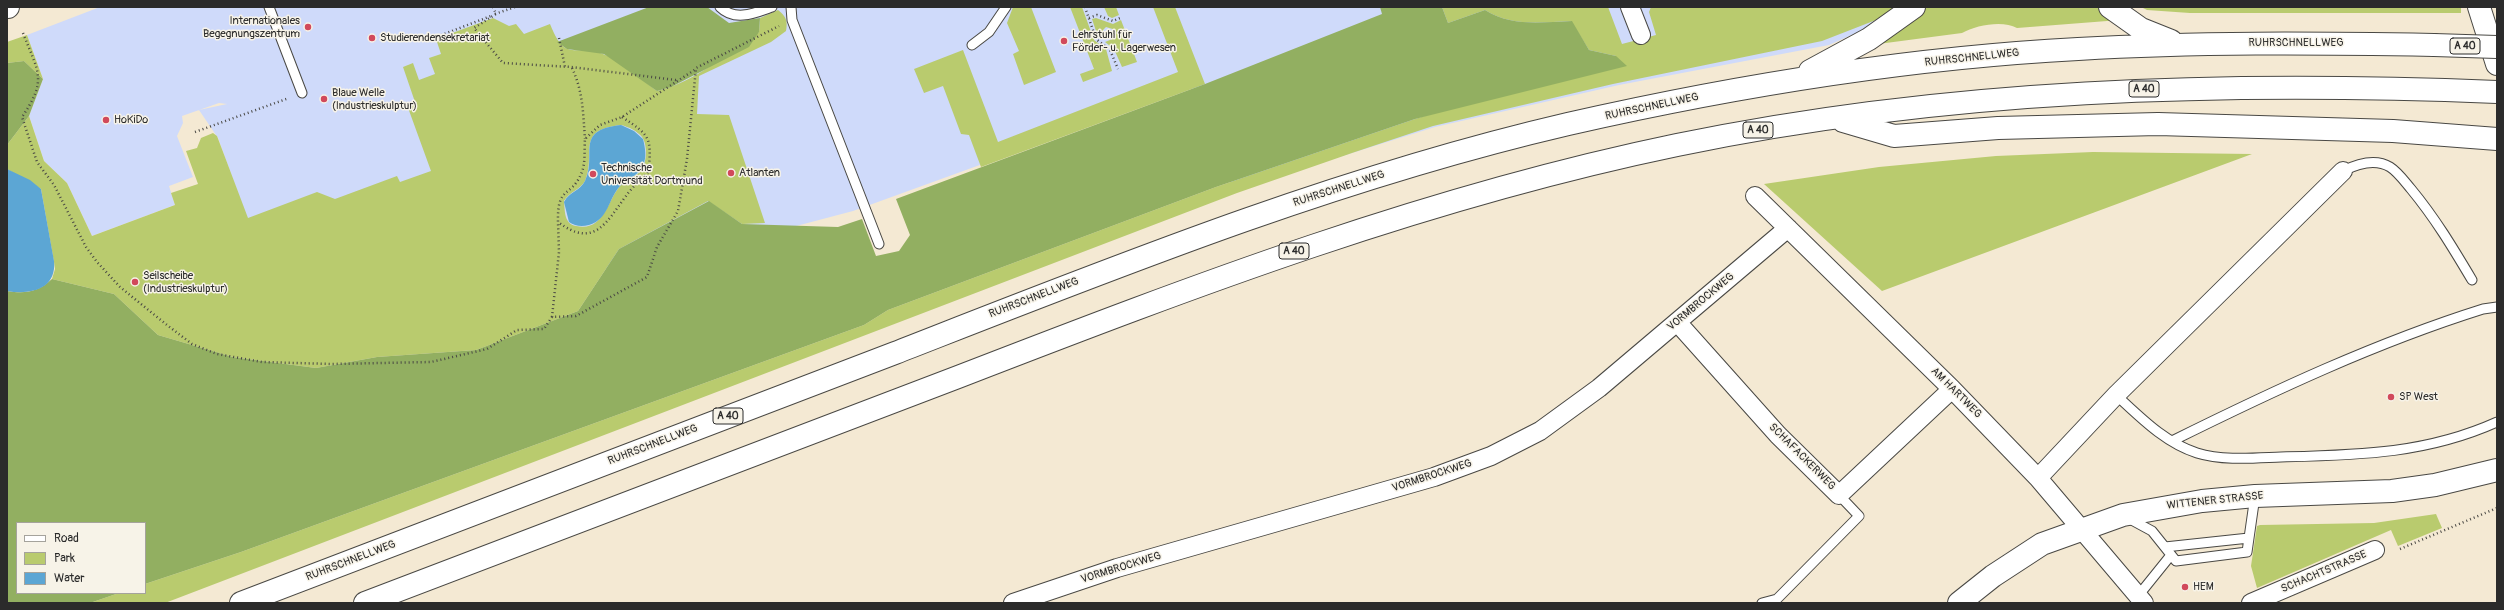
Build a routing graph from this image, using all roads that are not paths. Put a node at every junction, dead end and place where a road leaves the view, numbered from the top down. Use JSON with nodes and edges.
{"nodes":[{"id":1,"x":269,"y":7,"type":"edge"},
{"id":2,"x":720,"y":7,"type":"edge"},
{"id":3,"x":772,"y":7,"type":"edge"},
{"id":4,"x":791,"y":7,"type":"edge"},
{"id":5,"x":1006,"y":7,"type":"edge"},
{"id":6,"x":1630,"y":7,"type":"edge"},
{"id":7,"x":1914,"y":7,"type":"edge"},
{"id":8,"x":2110,"y":7,"type":"edge"},
{"id":9,"x":2478,"y":7,"type":"edge"},
{"id":10,"x":1641,"y":35,"type":"dead end"},
{"id":11,"x":2194,"y":44,"type":"junction"},
{"id":12,"x":972,"y":45,"type":"dead end"},
{"id":13,"x":2497,"y":47,"type":"edge"},
{"id":14,"x":2497,"y":64,"type":"edge"},
{"id":15,"x":1783,"y":82,"type":"junction"},
{"id":16,"x":2497,"y":92,"type":"edge"},
{"id":17,"x":302,"y":93,"type":"road end"},
{"id":18,"x":1838,"y":119,"type":"junction"},
{"id":19,"x":2497,"y":139,"type":"edge"},
{"id":20,"x":2343,"y":171,"type":"joint"},
{"id":21,"x":1755,"y":196,"type":"dead end"},
{"id":22,"x":1788,"y":228,"type":"junction"},
{"id":23,"x":879,"y":244,"type":"dead end"},
{"id":24,"x":2472,"y":280,"type":"dead end"},
{"id":25,"x":2497,"y":307,"type":"edge"},
{"id":26,"x":1677,"y":322,"type":"junction"},
{"id":27,"x":1952,"y":389,"type":"junction"},
{"id":28,"x":2116,"y":395,"type":"junction"},
{"id":29,"x":2497,"y":422,"type":"edge"},
{"id":30,"x":2172,"y":441,"type":"junction"},
{"id":31,"x":2496,"y":470,"type":"edge"},
{"id":32,"x":2038,"y":478,"type":"junction"},
{"id":33,"x":1839,"y":495,"type":"junction"},
{"id":34,"x":2255,"y":496,"type":"junction"},
{"id":35,"x":2123,"y":515,"type":"junction"},
{"id":36,"x":2081,"y":528,"type":"junction"},
{"id":37,"x":2249,"y":538,"type":"junction"},
{"id":38,"x":2165,"y":547,"type":"junction"},
{"id":39,"x":2375,"y":550,"type":"dead end"},
{"id":40,"x":2171,"y":555,"type":"junction"},
{"id":41,"x":2141,"y":599,"type":"edge"},
{"id":42,"x":241,"y":603,"type":"edge"},
{"id":43,"x":365,"y":603,"type":"edge"},
{"id":44,"x":1013,"y":603,"type":"edge"},
{"id":45,"x":1762,"y":603,"type":"edge"},
{"id":46,"x":1959,"y":603,"type":"edge"},
{"id":47,"x":2251,"y":603,"type":"edge"}],
"edges":[{"from":1,"to":17,"type":"lane"},
{"from":2,"to":3,"type":"lane"},
{"from":4,"to":23,"type":"lane"},
{"from":5,"to":12,"type":"lane"},
{"from":6,"to":10,"type":"street"},
{"from":7,"to":15,"type":"main road"},
{"from":8,"to":11,"type":"main road"},
{"from":9,"to":14,"type":"main road"},
{"from":11,"to":13,"type":"main road","name":"RUHRSCHNELLWEG","number":"A 40","bridge":true},
{"from":11,"to":15,"type":"main road","name":"RUHRSCHNELLWEG","number":"A 40"},
{"from":15,"to":42,"type":"main road","name":"RUHRSCHNELLWEG","number":"A 40"},
{"from":16,"to":18,"type":"main road","number":"A 40"},
{"from":18,"to":19,"type":"main road"},
{"from":18,"to":43,"type":"main road","number":"A 40"},
{"from":20,"to":24,"type":"lane"},
{"from":20,"to":28,"type":"street"},
{"from":21,"to":22,"type":"street","name":"AM HARTWEG"},
{"from":22,"to":26,"type":"street","name":"VORMBROCKWEG"},
{"from":22,"to":27,"type":"street","name":"AM HARTWEG"},
{"from":25,"to":30,"type":"lane"},
{"from":26,"to":33,"type":"street","name":"SCHAFACKERWEG"},
{"from":26,"to":44,"type":"street","name":"VORMBROCKWEG"},
{"from":27,"to":32,"type":"street","name":"AM HARTWEG"},
{"from":27,"to":33,"type":"street","name":"SCHAFACKERWEG"},
{"from":28,"to":30,"type":"lane"},
{"from":28,"to":32,"type":"street"},
{"from":29,"to":30,"type":"lane"},
{"from":31,"to":34,"type":"main road","name":"WITTENER STRASSE"},
{"from":32,"to":36,"type":"street","name":"AM HARTWEG"},
{"from":33,"to":45,"type":"lane"},
{"from":34,"to":35,"type":"main road","name":"WITTENER STRASSE"},
{"from":34,"to":37,"type":"lane"},
{"from":35,"to":36,"type":"main road","name":"WITTENER STRASSE"},
{"from":35,"to":38,"type":"lane"},
{"from":36,"to":41,"type":"street","name":"AM HARTWEG"},
{"from":36,"to":46,"type":"main road","name":"WITTENER STRASSE"},
{"from":37,"to":38,"type":"lane"},
{"from":37,"to":40,"type":"lane"},
{"from":38,"to":40,"type":"lane"},
{"from":39,"to":47,"type":"street","name":"SCHACHTSTRASSE"},
{"from":40,"to":41,"type":"lane"}]}
